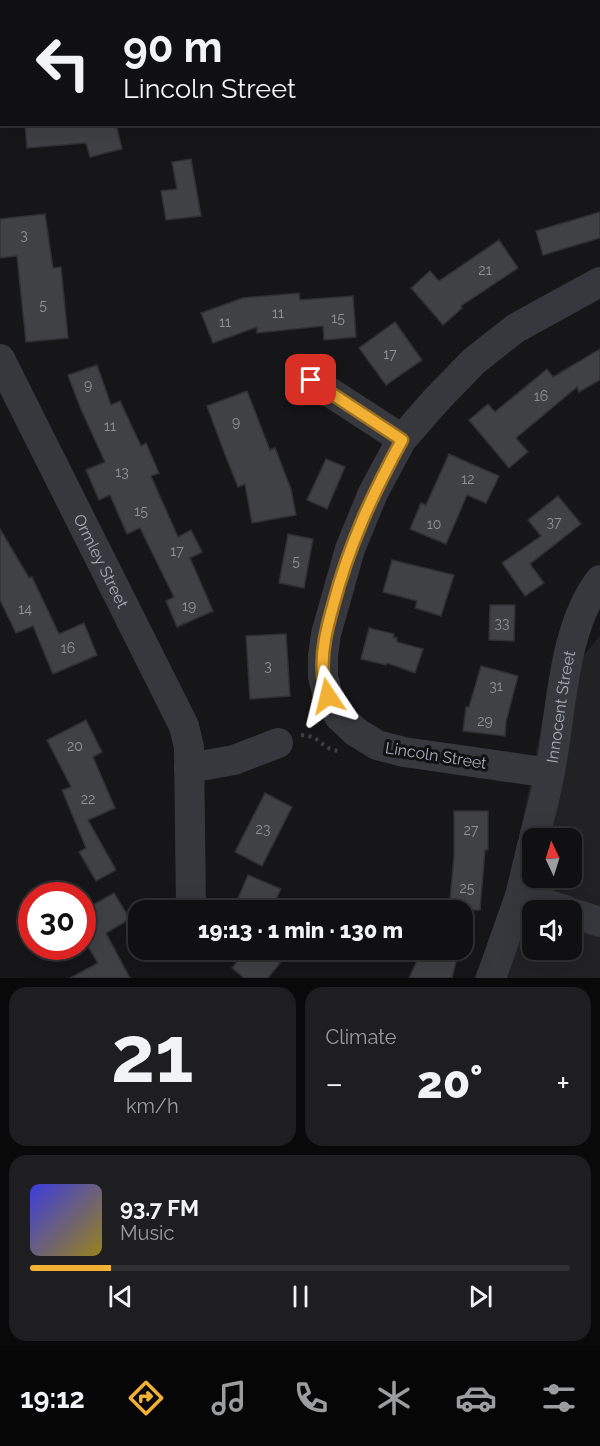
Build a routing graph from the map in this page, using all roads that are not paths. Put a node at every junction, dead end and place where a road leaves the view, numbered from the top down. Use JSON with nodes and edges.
{"nodes":[{"id":1,"x":600,"y":282,"type":"edge"},
{"id":2,"x":0,"y":359,"type":"edge"},
{"id":3,"x":311,"y":380,"type":"dead end"},
{"id":4,"x":402,"y":440,"type":"junction"},
{"id":5,"x":600,"y":580,"type":"edge"},
{"id":6,"x":278,"y":743,"type":"road end"},
{"id":7,"x":189,"y":768,"type":"junction"},
{"id":8,"x":550,"y":773,"type":"junction"},
{"id":9,"x":536,"y":828,"type":"edge"},
{"id":10,"x":522,"y":888,"type":"edge"},
{"id":11,"x":520,"y":896,"type":"junction"},
{"id":12,"x":191,"y":900,"type":"edge"},
{"id":13,"x":533,"y":900,"type":"edge"},
{"id":14,"x":582,"y":916,"type":"edge"},
{"id":15,"x":600,"y":922,"type":"edge"},
{"id":16,"x":491,"y":978,"type":"edge"}],
"edges":[{"from":1,"to":4,"type":"street","name":"Lincoln Street"},
{"from":2,"to":7,"type":"street","name":"Ormley Street"},
{"from":3,"to":4,"type":"street"},
{"from":4,"to":8,"type":"street","name":"Lincoln Street"},
{"from":5,"to":8,"type":"street","name":"Innocent Street"},
{"from":6,"to":7,"type":"street"},
{"from":7,"to":12,"type":"street","name":"Ormley Street"},
{"from":8,"to":9,"type":"street","name":"Innocent Street"},
{"from":10,"to":11,"type":"street"},
{"from":11,"to":13,"type":"street"},
{"from":11,"to":16,"type":"street"},
{"from":14,"to":15,"type":"street"}]}
